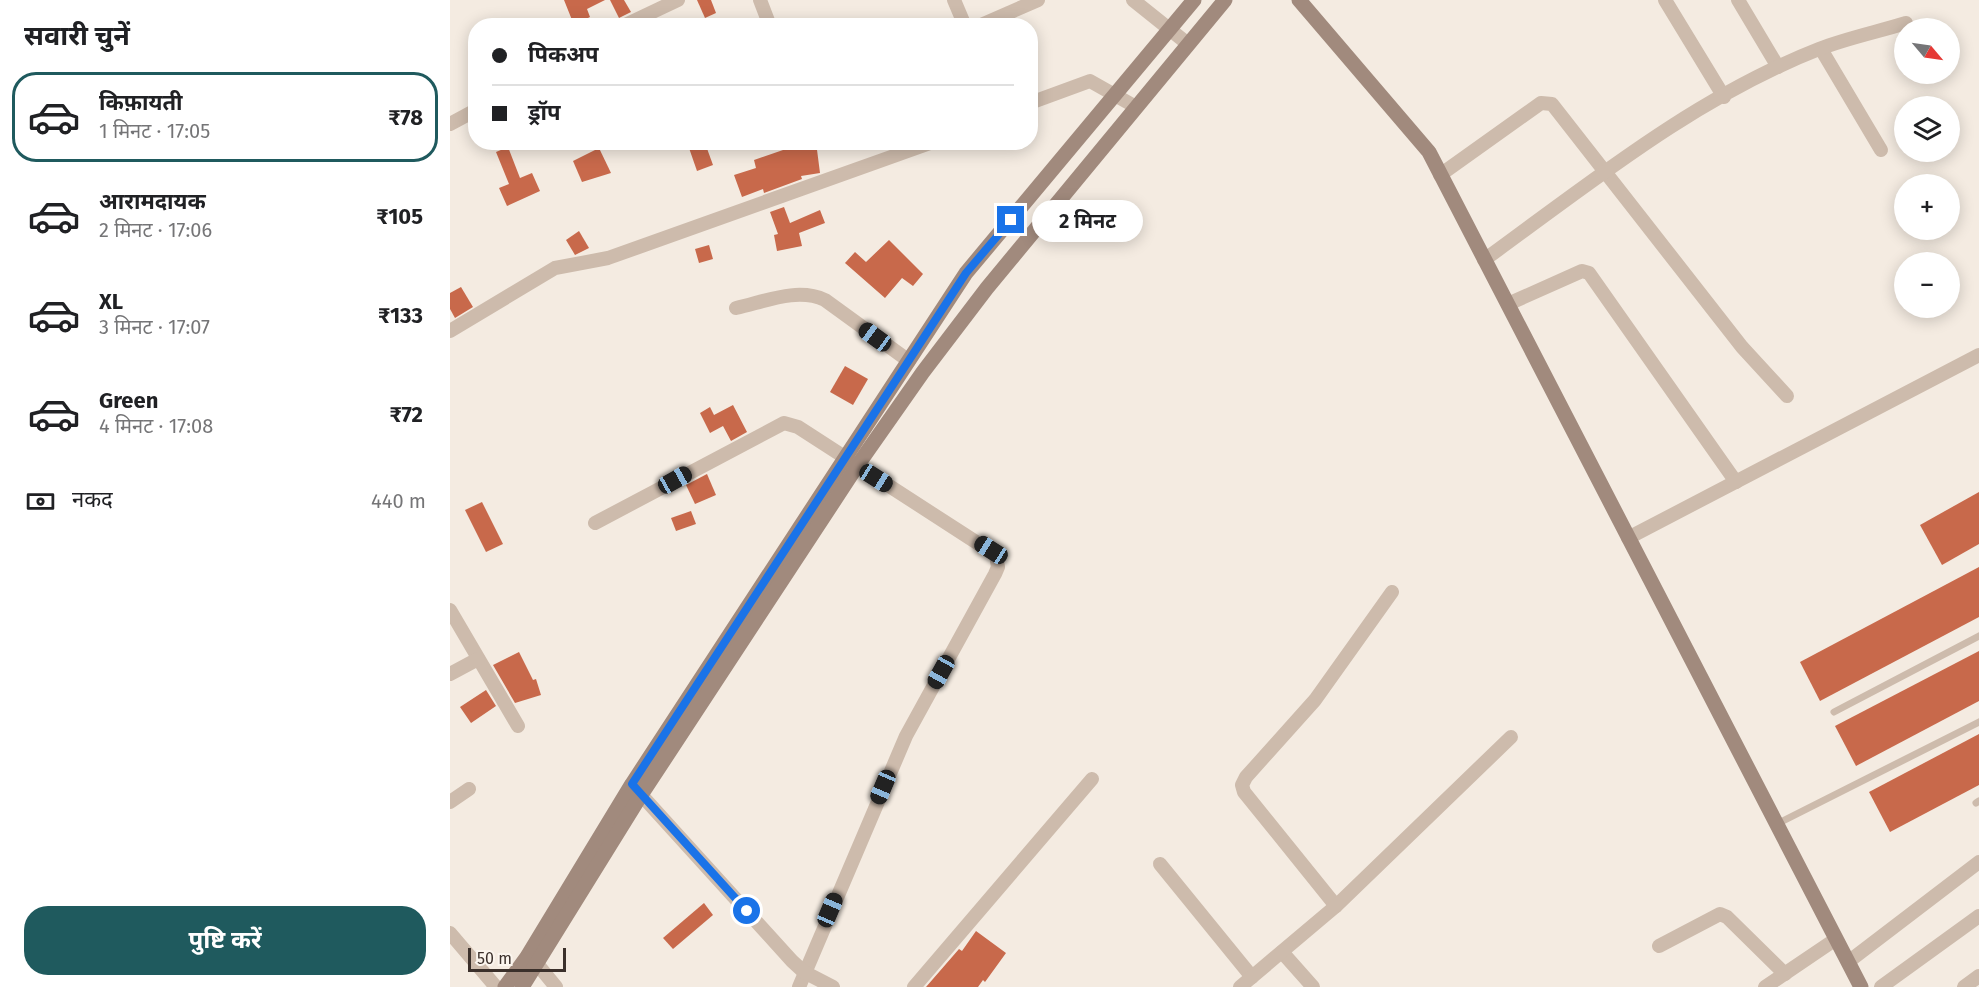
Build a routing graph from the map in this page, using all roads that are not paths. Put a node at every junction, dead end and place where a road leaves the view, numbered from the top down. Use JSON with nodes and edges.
{"nodes":[{"id":1,"x":678,"y":0,"type":"edge"},
{"id":2,"x":760,"y":0,"type":"edge"},
{"id":3,"x":954,"y":0,"type":"edge"},
{"id":4,"x":1038,"y":0,"type":"edge"},
{"id":5,"x":1133,"y":0,"type":"edge"},
{"id":6,"x":1194,"y":0,"type":"edge"},
{"id":7,"x":1225,"y":0,"type":"edge"},
{"id":8,"x":1299,"y":0,"type":"edge"},
{"id":9,"x":1665,"y":0,"type":"edge"},
{"id":10,"x":1738,"y":0,"type":"edge"},
{"id":11,"x":640,"y":18,"type":"edge"},
{"id":12,"x":767,"y":18,"type":"edge"},
{"id":13,"x":962,"y":18,"type":"edge"},
{"id":14,"x":997,"y":18,"type":"edge"},
{"id":15,"x":1894,"y":27,"type":"edge"},
{"id":16,"x":1170,"y":29,"type":"junction"},
{"id":17,"x":1188,"y":44,"type":"junction"},
{"id":18,"x":1821,"y":49,"type":"junction"},
{"id":19,"x":1778,"y":67,"type":"junction"},
{"id":20,"x":1116,"y":95,"type":"junction"},
{"id":21,"x":1724,"y":97,"type":"junction"},
{"id":22,"x":1038,"y":100,"type":"edge"},
{"id":23,"x":1136,"y":107,"type":"junction"},
{"id":24,"x":468,"y":114,"type":"edge"},
{"id":25,"x":450,"y":124,"type":"edge"},
{"id":26,"x":911,"y":150,"type":"edge"},
{"id":27,"x":1881,"y":150,"type":"dead end"},
{"id":28,"x":1604,"y":172,"type":"junction"},
{"id":29,"x":1440,"y":175,"type":"junction"},
{"id":30,"x":1484,"y":260,"type":"junction"},
{"id":31,"x":1508,"y":304,"type":"junction"},
{"id":32,"x":736,"y":308,"type":"dead end"},
{"id":33,"x":450,"y":331,"type":"edge"},
{"id":34,"x":1979,"y":355,"type":"edge"},
{"id":35,"x":909,"y":361,"type":"junction"},
{"id":36,"x":1787,"y":396,"type":"dead end"},
{"id":37,"x":851,"y":462,"type":"junction"},
{"id":38,"x":1736,"y":482,"type":"junction"},
{"id":39,"x":595,"y":523,"type":"dead end"},
{"id":40,"x":1629,"y":538,"type":"junction"},
{"id":41,"x":1392,"y":592,"type":"dead end"},
{"id":42,"x":450,"y":610,"type":"edge"},
{"id":43,"x":1979,"y":636,"type":"edge"},
{"id":44,"x":478,"y":658,"type":"junction"},
{"id":45,"x":450,"y":674,"type":"edge"},
{"id":46,"x":1834,"y":712,"type":"dead end"},
{"id":47,"x":1979,"y":722,"type":"edge"},
{"id":48,"x":518,"y":726,"type":"dead end"},
{"id":49,"x":1511,"y":737,"type":"dead end"},
{"id":50,"x":1092,"y":779,"type":"dead end"},
{"id":51,"x":469,"y":789,"type":"dead end"},
{"id":52,"x":637,"y":790,"type":"junction"},
{"id":53,"x":450,"y":802,"type":"edge"},
{"id":54,"x":1777,"y":824,"type":"junction"},
{"id":55,"x":1979,"y":862,"type":"edge"},
{"id":56,"x":1160,"y":864,"type":"dead end"},
{"id":57,"x":1336,"y":906,"type":"junction"},
{"id":58,"x":1979,"y":916,"type":"edge"},
{"id":59,"x":450,"y":933,"type":"edge"},
{"id":60,"x":1836,"y":939,"type":"junction"},
{"id":61,"x":1659,"y":946,"type":"dead end"},
{"id":62,"x":1282,"y":952,"type":"junction"},
{"id":63,"x":1848,"y":962,"type":"junction"},
{"id":64,"x":538,"y":964,"type":"junction"},
{"id":65,"x":804,"y":972,"type":"junction"},
{"id":66,"x":1785,"y":974,"type":"junction"},
{"id":67,"x":1979,"y":976,"type":"edge"},
{"id":68,"x":1252,"y":977,"type":"junction"},
{"id":69,"x":496,"y":987,"type":"edge"},
{"id":70,"x":506,"y":987,"type":"edge"},
{"id":71,"x":522,"y":987,"type":"edge"},
{"id":72,"x":556,"y":987,"type":"edge"},
{"id":73,"x":799,"y":987,"type":"edge"},
{"id":74,"x":833,"y":987,"type":"edge"},
{"id":75,"x":914,"y":987,"type":"edge"},
{"id":76,"x":1240,"y":987,"type":"edge"},
{"id":77,"x":1313,"y":987,"type":"edge"},
{"id":78,"x":1765,"y":987,"type":"edge"},
{"id":79,"x":1861,"y":987,"type":"edge"},
{"id":80,"x":1881,"y":987,"type":"edge"},
{"id":81,"x":1964,"y":987,"type":"edge"}],
"edges":[{"from":1,"to":11,"type":"street"},
{"from":2,"to":12,"type":"street"},
{"from":3,"to":13,"type":"street"},
{"from":4,"to":14,"type":"street"},
{"from":5,"to":16,"type":"street"},
{"from":6,"to":16,"type":"street"},
{"from":7,"to":17,"type":"street"},
{"from":8,"to":29,"type":"street"},
{"from":9,"to":21,"type":"street"},
{"from":10,"to":19,"type":"street"},
{"from":15,"to":18,"type":"street"},
{"from":16,"to":17,"type":"street"},
{"from":16,"to":20,"type":"street"},
{"from":17,"to":23,"type":"street"},
{"from":18,"to":19,"type":"street"},
{"from":18,"to":27,"type":"street"},
{"from":19,"to":21,"type":"street"},
{"from":20,"to":22,"type":"street"},
{"from":20,"to":23,"type":"street"},
{"from":20,"to":35,"type":"street"},
{"from":21,"to":28,"type":"street"},
{"from":23,"to":37,"type":"street"},
{"from":24,"to":25,"type":"street"},
{"from":26,"to":33,"type":"street"},
{"from":28,"to":29,"type":"street"},
{"from":28,"to":30,"type":"street"},
{"from":28,"to":36,"type":"street"},
{"from":29,"to":30,"type":"street"},
{"from":30,"to":31,"type":"street"},
{"from":31,"to":38,"type":"street"},
{"from":31,"to":40,"type":"street"},
{"from":32,"to":35,"type":"street"},
{"from":34,"to":38,"type":"street"},
{"from":35,"to":37,"type":"street"},
{"from":37,"to":39,"type":"street"},
{"from":37,"to":52,"type":"street"},
{"from":37,"to":65,"type":"street"},
{"from":38,"to":40,"type":"street"},
{"from":40,"to":54,"type":"street"},
{"from":41,"to":57,"type":"street"},
{"from":42,"to":44,"type":"street"},
{"from":43,"to":46,"type":"lane"},
{"from":44,"to":45,"type":"street"},
{"from":44,"to":48,"type":"street"},
{"from":47,"to":54,"type":"lane"},
{"from":49,"to":57,"type":"street"},
{"from":50,"to":75,"type":"street"},
{"from":51,"to":53,"type":"street"},
{"from":52,"to":64,"type":"street"},
{"from":52,"to":65,"type":"street"},
{"from":52,"to":70,"type":"street"},
{"from":54,"to":60,"type":"street"},
{"from":55,"to":63,"type":"street"},
{"from":56,"to":68,"type":"street"},
{"from":57,"to":62,"type":"street"},
{"from":58,"to":80,"type":"street"},
{"from":59,"to":69,"type":"street"},
{"from":60,"to":63,"type":"street"},
{"from":60,"to":66,"type":"street"},
{"from":61,"to":66,"type":"street"},
{"from":62,"to":68,"type":"street"},
{"from":62,"to":77,"type":"street"},
{"from":63,"to":79,"type":"street"},
{"from":64,"to":71,"type":"street"},
{"from":64,"to":72,"type":"street"},
{"from":65,"to":73,"type":"street"},
{"from":65,"to":74,"type":"street"},
{"from":66,"to":78,"type":"street"},
{"from":67,"to":81,"type":"street"},
{"from":68,"to":76,"type":"street"}]}
